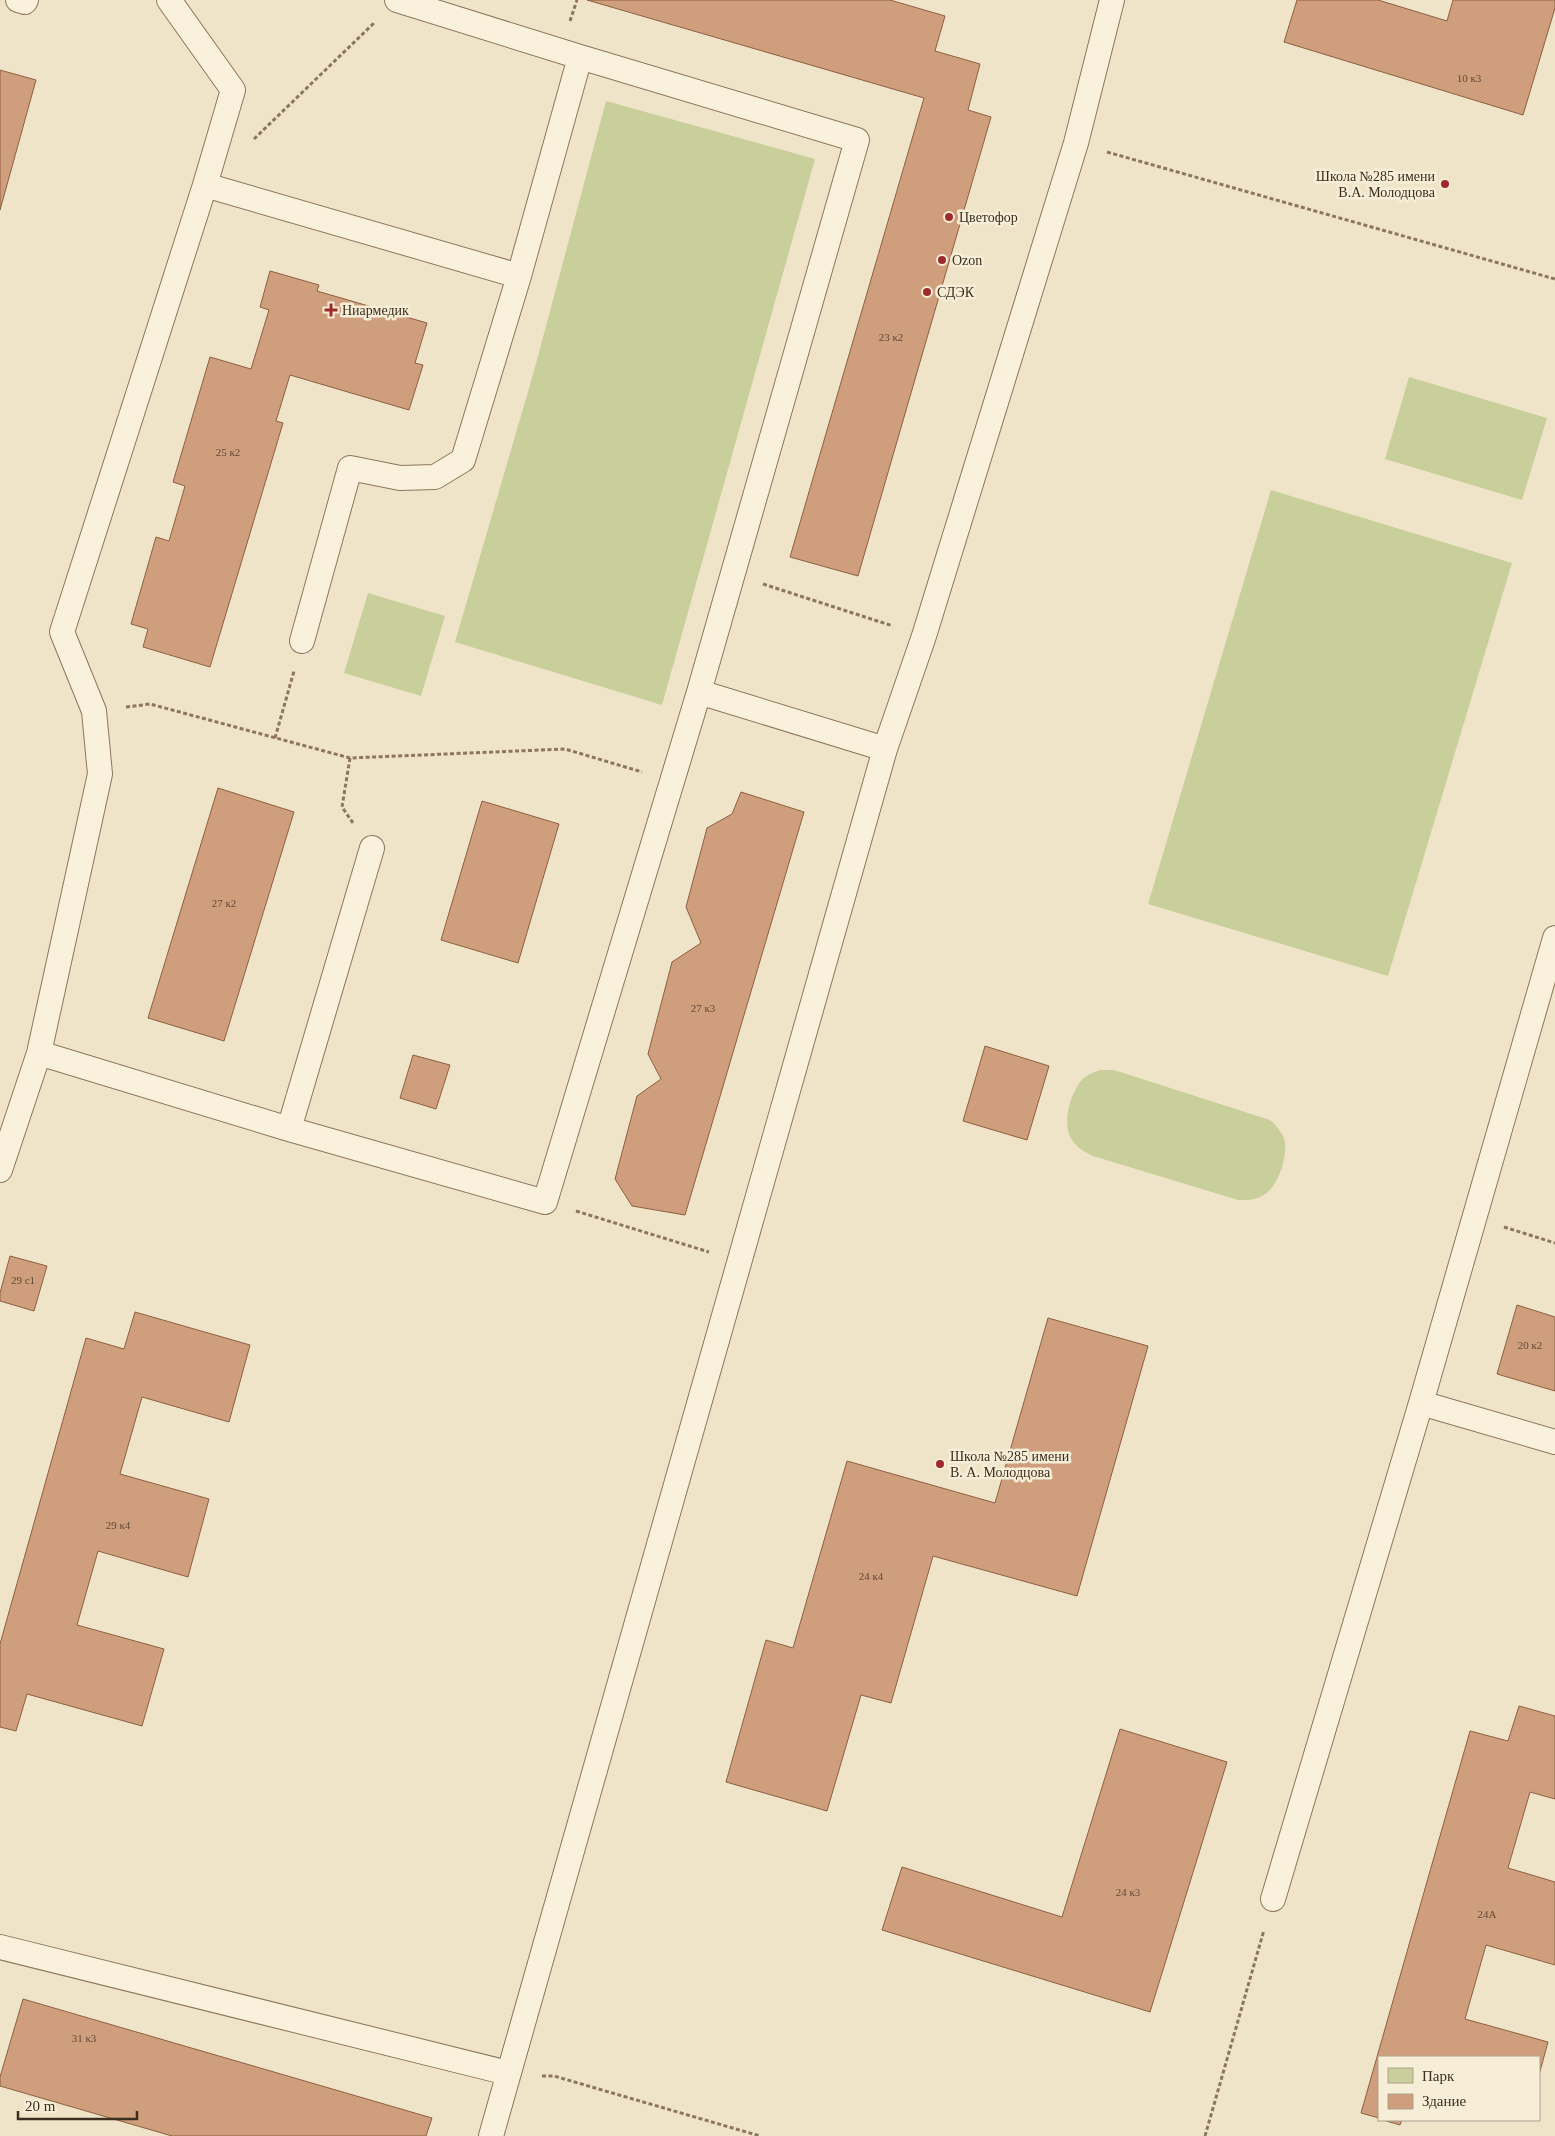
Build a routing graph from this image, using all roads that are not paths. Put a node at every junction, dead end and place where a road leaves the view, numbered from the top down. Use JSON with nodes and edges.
{"nodes":[{"id":1,"x":18,"y":0,"type":"edge"},
{"id":2,"x":26,"y":0,"type":"edge"},
{"id":3,"x":168,"y":0,"type":"edge"},
{"id":4,"x":398,"y":0,"type":"edge"},
{"id":5,"x":1112,"y":0,"type":"edge"},
{"id":6,"x":580,"y":57,"type":"junction"},
{"id":7,"x":205,"y":186,"type":"junction"},
{"id":8,"x":519,"y":276,"type":"junction"},
{"id":9,"x":302,"y":641,"type":"road end"},
{"id":10,"x":699,"y":692,"type":"junction"},
{"id":11,"x":885,"y":749,"type":"junction"},
{"id":12,"x":372,"y":848,"type":"dead end"},
{"id":13,"x":1555,"y":938,"type":"edge"},
{"id":14,"x":39,"y":1053,"type":"junction"},
{"id":15,"x":290,"y":1128,"type":"junction"},
{"id":16,"x":0,"y":1170,"type":"edge"},
{"id":17,"x":1420,"y":1403,"type":"junction"},
{"id":18,"x":1555,"y":1442,"type":"edge"},
{"id":19,"x":1273,"y":1899,"type":"road end"},
{"id":20,"x":0,"y":1947,"type":"edge"},
{"id":21,"x":508,"y":2073,"type":"junction"},
{"id":22,"x":491,"y":2136,"type":"edge"}],
"edges":[{"from":1,"to":2,"type":"lane"},
{"from":3,"to":7,"type":"lane"},
{"from":4,"to":6,"type":"lane"},
{"from":5,"to":11,"type":"lane"},
{"from":6,"to":8,"type":"lane"},
{"from":6,"to":10,"type":"lane"},
{"from":7,"to":8,"type":"lane"},
{"from":7,"to":14,"type":"lane"},
{"from":8,"to":9,"type":"lane"},
{"from":10,"to":11,"type":"lane"},
{"from":10,"to":15,"type":"lane"},
{"from":11,"to":21,"type":"lane"},
{"from":12,"to":15,"type":"lane"},
{"from":13,"to":17,"type":"lane"},
{"from":14,"to":15,"type":"lane"},
{"from":14,"to":16,"type":"lane"},
{"from":17,"to":18,"type":"lane"},
{"from":17,"to":19,"type":"lane"},
{"from":20,"to":21,"type":"lane"},
{"from":21,"to":22,"type":"lane"}]}
